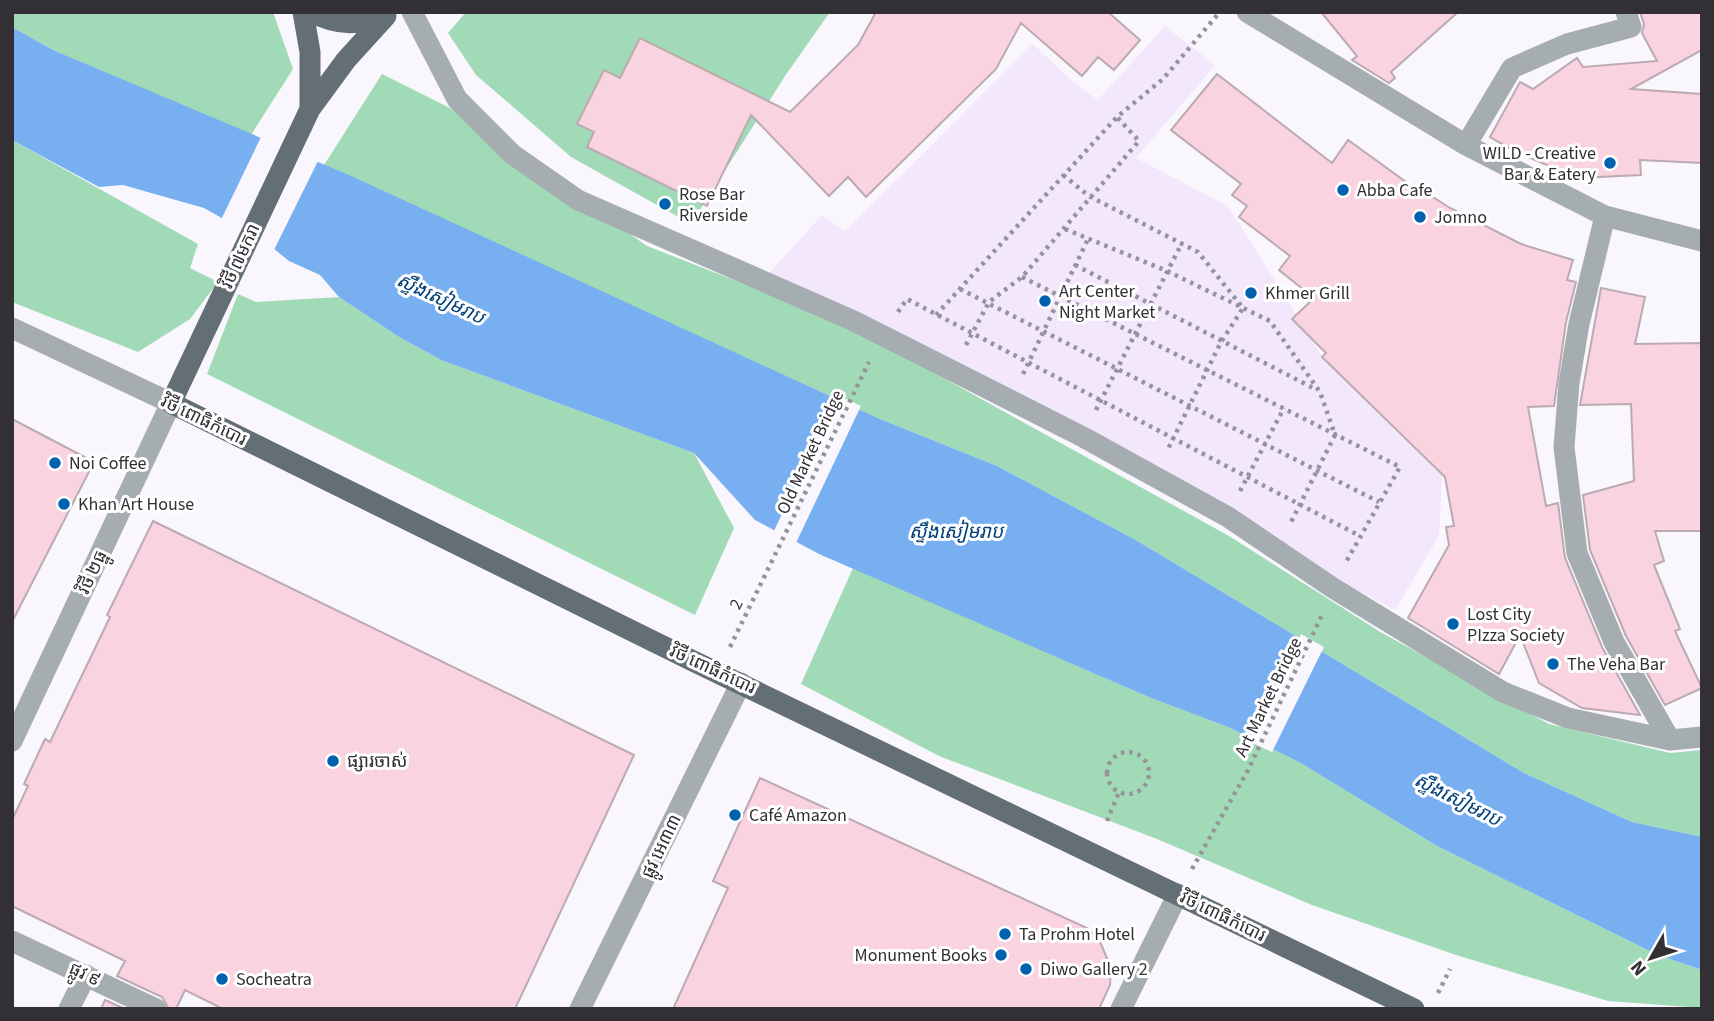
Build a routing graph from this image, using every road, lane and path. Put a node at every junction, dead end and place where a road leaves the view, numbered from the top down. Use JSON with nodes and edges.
{"nodes":[{"id":1,"x":303,"y":12,"type":"edge"},
{"id":2,"x":311,"y":12,"type":"edge"},
{"id":3,"x":412,"y":12,"type":"edge"},
{"id":4,"x":1219,"y":12,"type":"edge"},
{"id":5,"x":1247,"y":12,"type":"edge"},
{"id":6,"x":1626,"y":12,"type":"edge"},
{"id":7,"x":389,"y":14,"type":"edge"},
{"id":8,"x":310,"y":109,"type":"junction"},
{"id":9,"x":1117,"y":117,"type":"junction"},
{"id":10,"x":1466,"y":145,"type":"junction"},
{"id":11,"x":1062,"y":175,"type":"junction"},
{"id":12,"x":1089,"y":196,"type":"junction"},
{"id":13,"x":1605,"y":216,"type":"junction"},
{"id":14,"x":1065,"y":229,"type":"junction"},
{"id":15,"x":1088,"y":239,"type":"junction"},
{"id":16,"x":1702,"y":242,"type":"edge"},
{"id":17,"x":1182,"y":243,"type":"junction"},
{"id":18,"x":1075,"y":265,"type":"junction"},
{"id":19,"x":1167,"y":271,"type":"junction"},
{"id":20,"x":1022,"y":277,"type":"junction"},
{"id":21,"x":960,"y":289,"type":"junction"},
{"id":22,"x":1060,"y":296,"type":"junction"},
{"id":23,"x":989,"y":302,"type":"junction"},
{"id":24,"x":1150,"y":304,"type":"junction"},
{"id":25,"x":1243,"y":308,"type":"junction"},
{"id":26,"x":936,"y":315,"type":"junction"},
{"id":27,"x":12,"y":328,"type":"edge"},
{"id":28,"x":1044,"y":330,"type":"junction"},
{"id":29,"x":971,"y":333,"type":"junction"},
{"id":30,"x":1135,"y":333,"type":"junction"},
{"id":31,"x":883,"y":337,"type":"junction"},
{"id":32,"x":1220,"y":342,"type":"junction"},
{"id":33,"x":1028,"y":363,"type":"junction"},
{"id":34,"x":865,"y":368,"type":"dead end"},
{"id":35,"x":1118,"y":368,"type":"junction"},
{"id":36,"x":953,"y":370,"type":"junction"},
{"id":37,"x":1207,"y":370,"type":"junction"},
{"id":38,"x":1320,"y":392,"type":"junction"},
{"id":39,"x":1011,"y":400,"type":"junction"},
{"id":40,"x":1100,"y":401,"type":"junction"},
{"id":41,"x":171,"y":403,"type":"junction"},
{"id":42,"x":1190,"y":405,"type":"junction"},
{"id":43,"x":1284,"y":408,"type":"junction"},
{"id":44,"x":1335,"y":435,"type":"junction"},
{"id":45,"x":1083,"y":437,"type":"junction"},
{"id":46,"x":1173,"y":439,"type":"junction"},
{"id":47,"x":1265,"y":444,"type":"junction"},
{"id":48,"x":1317,"y":470,"type":"junction"},
{"id":49,"x":1156,"y":477,"type":"junction"},
{"id":50,"x":1247,"y":478,"type":"junction"},
{"id":51,"x":1379,"y":502,"type":"junction"},
{"id":52,"x":1299,"y":504,"type":"junction"},
{"id":53,"x":1228,"y":517,"type":"junction"},
{"id":54,"x":1360,"y":536,"type":"junction"},
{"id":55,"x":780,"y":548,"type":"joint"},
{"id":56,"x":1277,"y":550,"type":"junction"},
{"id":57,"x":1333,"y":588,"type":"junction"},
{"id":58,"x":1313,"y":636,"type":"dead end"},
{"id":59,"x":717,"y":672,"type":"junction"},
{"id":60,"x":741,"y":683,"type":"junction"},
{"id":61,"x":1702,"y":737,"type":"edge"},
{"id":62,"x":1670,"y":740,"type":"junction"},
{"id":63,"x":12,"y":741,"type":"edge"},
{"id":64,"x":1119,"y":792,"type":"junction"},
{"id":65,"x":1107,"y":821,"type":"dead end"},
{"id":66,"x":1178,"y":894,"type":"junction"},
{"id":67,"x":12,"y":941,"type":"edge"},
{"id":68,"x":1450,"y":969,"type":"dead end"},
{"id":69,"x":86,"y":975,"type":"junction"},
{"id":70,"x":1436,"y":999,"type":"dead end"},
{"id":71,"x":69,"y":1009,"type":"edge"},
{"id":72,"x":156,"y":1009,"type":"edge"},
{"id":73,"x":580,"y":1009,"type":"edge"},
{"id":74,"x":1121,"y":1009,"type":"edge"},
{"id":75,"x":1414,"y":1009,"type":"edge"}],
"edges":[{"from":1,"to":8,"type":"main road","name":"វិថី ៧មករា"},
{"from":2,"to":7,"type":"main road"},
{"from":3,"to":31,"type":"street"},
{"from":4,"to":9,"type":"path"},
{"from":5,"to":10,"type":"street"},
{"from":6,"to":10,"type":"street"},
{"from":7,"to":8,"type":"main road","name":"វិថី ៧មករា"},
{"from":8,"to":41,"type":"main road","name":"វិថី ៧មករា"},
{"from":9,"to":11,"type":"path"},
{"from":9,"to":12,"type":"path"},
{"from":10,"to":13,"type":"street"},
{"from":11,"to":12,"type":"path"},
{"from":11,"to":21,"type":"path"},
{"from":12,"to":14,"type":"path"},
{"from":12,"to":17,"type":"path"},
{"from":13,"to":16,"type":"street"},
{"from":13,"to":62,"type":"street"},
{"from":14,"to":15,"type":"path"},
{"from":14,"to":20,"type":"path"},
{"from":15,"to":18,"type":"path"},
{"from":15,"to":19,"type":"path"},
{"from":17,"to":19,"type":"path"},
{"from":17,"to":25,"type":"path"},
{"from":18,"to":22,"type":"path"},
{"from":18,"to":24,"type":"path"},
{"from":19,"to":24,"type":"path"},
{"from":19,"to":25,"type":"path"},
{"from":20,"to":22,"type":"path"},
{"from":20,"to":23,"type":"path"},
{"from":21,"to":23,"type":"path"},
{"from":21,"to":26,"type":"path"},
{"from":22,"to":28,"type":"path"},
{"from":22,"to":30,"type":"path"},
{"from":23,"to":28,"type":"path"},
{"from":23,"to":29,"type":"path"},
{"from":24,"to":30,"type":"path"},
{"from":24,"to":32,"type":"path"},
{"from":25,"to":32,"type":"path"},
{"from":25,"to":38,"type":"path"},
{"from":26,"to":29,"type":"path"},
{"from":26,"to":31,"type":"path"},
{"from":27,"to":41,"type":"street","name":"វិថី ពោធិកំបោរ"},
{"from":28,"to":33,"type":"path"},
{"from":28,"to":35,"type":"path"},
{"from":29,"to":33,"type":"path"},
{"from":29,"to":36,"type":"path"},
{"from":30,"to":35,"type":"path"},
{"from":30,"to":37,"type":"path"},
{"from":31,"to":36,"type":"street"},
{"from":32,"to":37,"type":"path"},
{"from":32,"to":38,"type":"path"},
{"from":33,"to":39,"type":"path"},
{"from":33,"to":40,"type":"path"},
{"from":34,"to":55,"type":"path","name":"Old Market Bridge"},
{"from":35,"to":40,"type":"path"},
{"from":35,"to":42,"type":"path"},
{"from":36,"to":39,"type":"street"},
{"from":37,"to":42,"type":"path"},
{"from":37,"to":43,"type":"path"},
{"from":38,"to":44,"type":"path"},
{"from":39,"to":45,"type":"street"},
{"from":40,"to":45,"type":"path"},
{"from":40,"to":46,"type":"path"},
{"from":41,"to":59,"type":"main road","name":"វិថី ពោធិកំបោរ"},
{"from":41,"to":63,"type":"street","name":"វិថី ២ធ្នូ"},
{"from":42,"to":46,"type":"path"},
{"from":42,"to":47,"type":"path"},
{"from":43,"to":44,"type":"path"},
{"from":43,"to":47,"type":"path"},
{"from":44,"to":48,"type":"path"},
{"from":44,"to":51,"type":"path"},
{"from":45,"to":49,"type":"street"},
{"from":46,"to":49,"type":"path"},
{"from":46,"to":50,"type":"path"},
{"from":47,"to":48,"type":"path"},
{"from":47,"to":50,"type":"path"},
{"from":48,"to":51,"type":"path"},
{"from":48,"to":52,"type":"path"},
{"from":49,"to":53,"type":"street"},
{"from":50,"to":52,"type":"path"},
{"from":50,"to":53,"type":"path"},
{"from":51,"to":54,"type":"path"},
{"from":52,"to":54,"type":"path"},
{"from":52,"to":56,"type":"path"},
{"from":53,"to":56,"type":"street"},
{"from":54,"to":57,"type":"path"},
{"from":55,"to":59,"type":"path","name":"2"},
{"from":56,"to":57,"type":"street"},
{"from":57,"to":62,"type":"street"},
{"from":58,"to":66,"type":"path","name":"Art Market Bridge"},
{"from":59,"to":60,"type":"main road","name":"វិថី ពោធិកំបោរ"},
{"from":60,"to":66,"type":"main road","name":"វិថី ពោធិកំបោរ"},
{"from":60,"to":73,"type":"street","name":"ផ្លូវ អេ៣៣"},
{"from":61,"to":62,"type":"street"},
{"from":64,"to":64,"type":"path"},
{"from":64,"to":65,"type":"path"},
{"from":66,"to":74,"type":"street"},
{"from":66,"to":75,"type":"main road","name":"វិថី ពោធិកំបោរ"},
{"from":67,"to":69,"type":"street","name":"ផ្លូវ ៩"},
{"from":68,"to":70,"type":"path"},
{"from":69,"to":71,"type":"street"},
{"from":69,"to":72,"type":"street","name":"ផ្លូវ ៩"}]}
